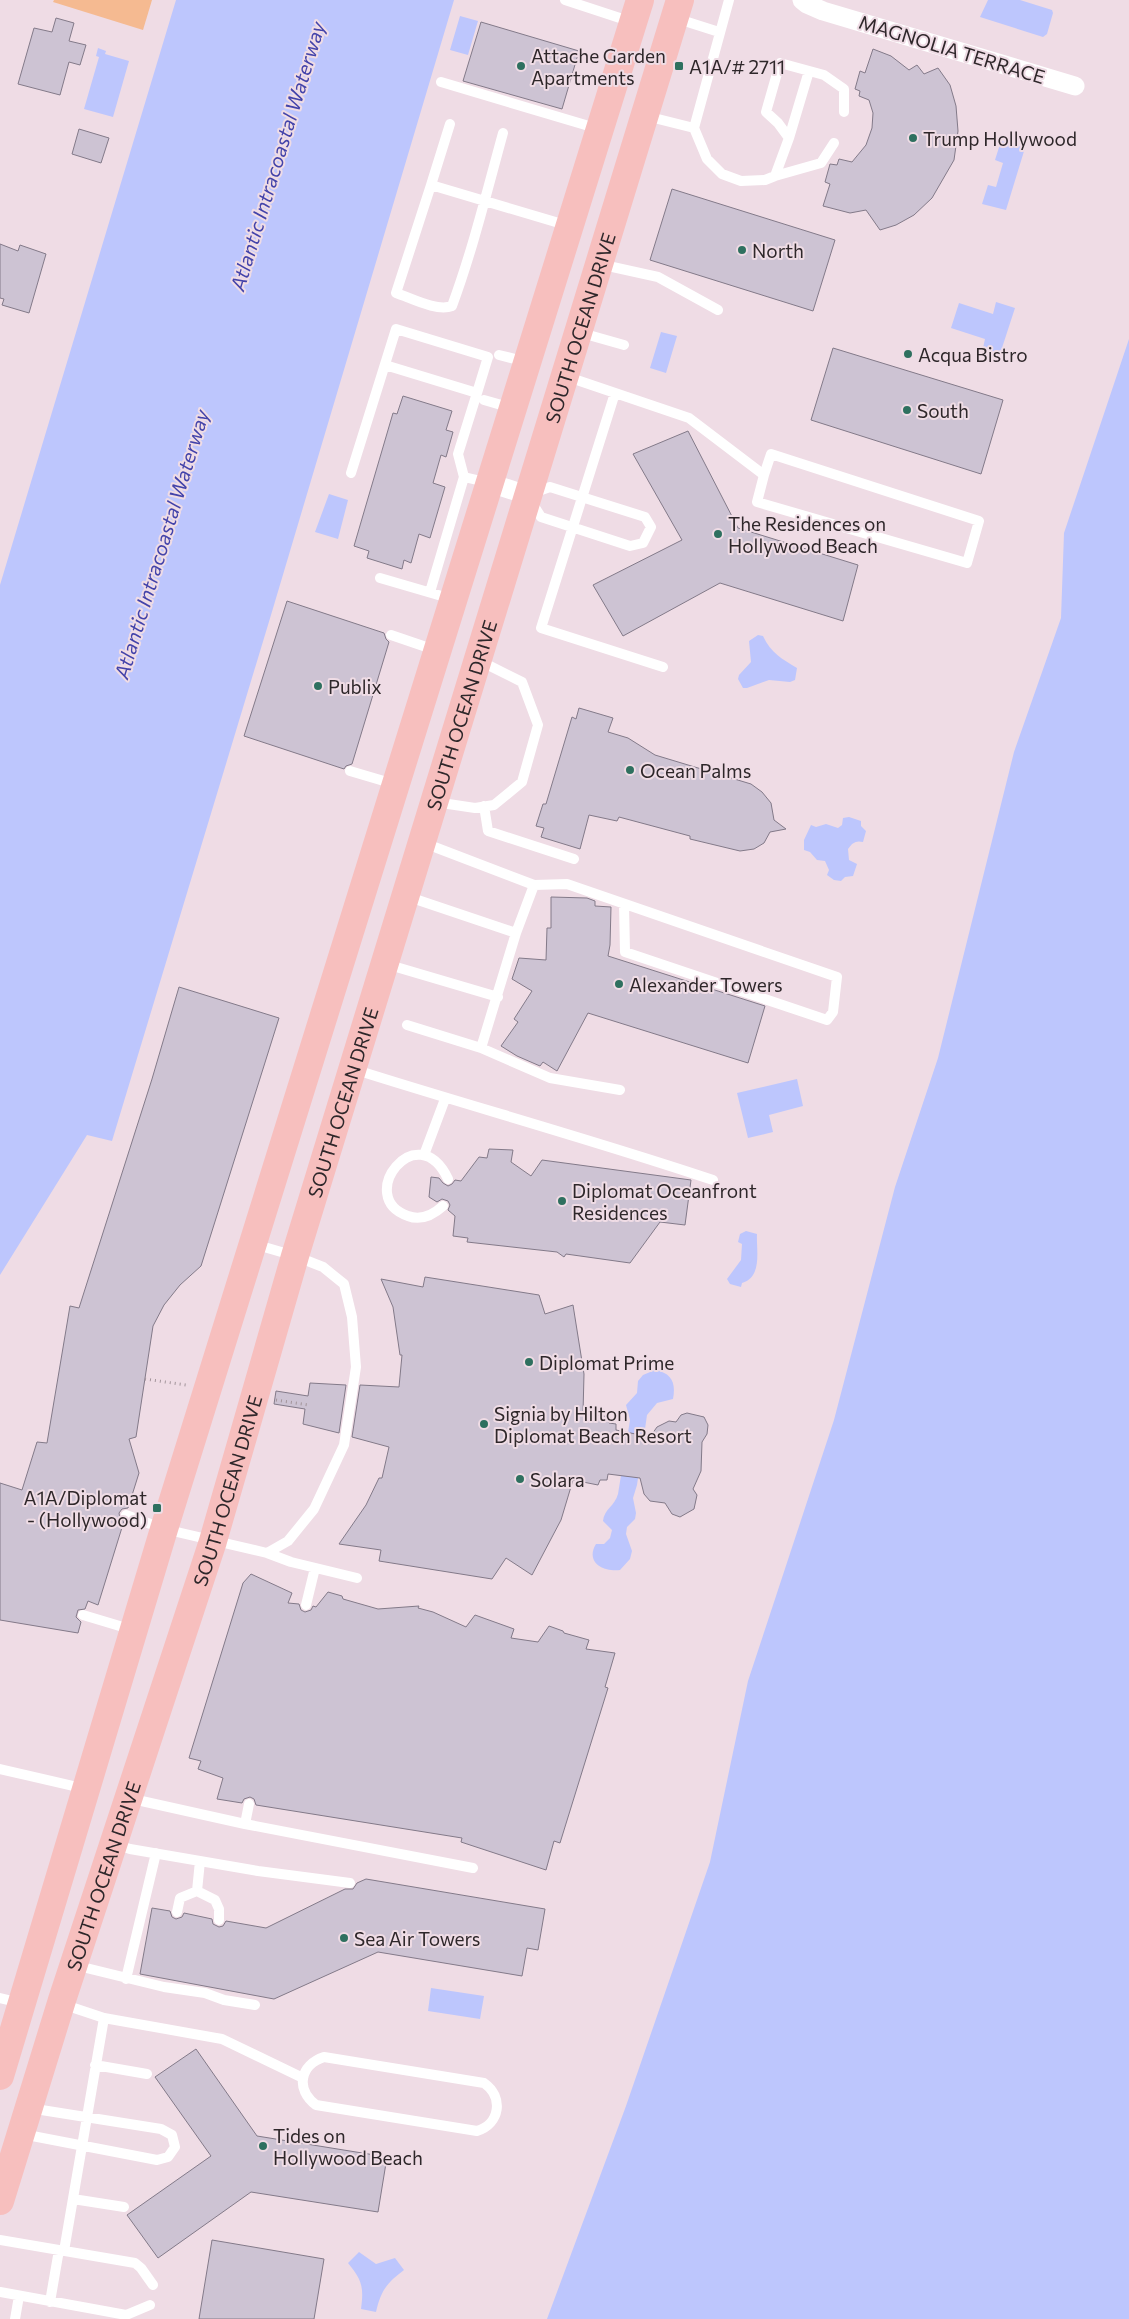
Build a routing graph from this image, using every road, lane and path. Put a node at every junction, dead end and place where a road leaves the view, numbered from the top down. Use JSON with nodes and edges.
{"nodes":[{"id":1,"x":565,"y":0,"type":"edge"},
{"id":2,"x":729,"y":0,"type":"edge"},
{"id":3,"x":802,"y":0,"type":"edge"},
{"id":4,"x":677,"y":9,"type":"edge"},
{"id":5,"x":636,"y":11,"type":"edge"},
{"id":6,"x":719,"y":32,"type":"junction"},
{"id":7,"x":809,"y":71,"type":"junction"},
{"id":8,"x":441,"y":82,"type":"dead end"},
{"id":9,"x":1075,"y":86,"type":"dead end"},
{"id":10,"x":844,"y":112,"type":"dead end"},
{"id":11,"x":644,"y":116,"type":"junction"},
{"id":12,"x":450,"y":124,"type":"dead end"},
{"id":13,"x":694,"y":128,"type":"junction"},
{"id":14,"x":600,"y":129,"type":"junction"},
{"id":15,"x":503,"y":133,"type":"dead end"},
{"id":16,"x":789,"y":138,"type":"junction"},
{"id":17,"x":834,"y":143,"type":"dead end"},
{"id":18,"x":775,"y":176,"type":"junction"},
{"id":19,"x":431,"y":185,"type":"junction"},
{"id":20,"x":484,"y":201,"type":"junction"},
{"id":21,"x":570,"y":226,"type":"junction"},
{"id":22,"x":598,"y":264,"type":"junction"},
{"id":23,"x":718,"y":310,"type":"dead end"},
{"id":24,"x":577,"y":332,"type":"junction"},
{"id":25,"x":624,"y":344,"type":"dead end"},
{"id":26,"x":499,"y":355,"type":"dead end"},
{"id":27,"x":528,"y":362,"type":"junction"},
{"id":28,"x":384,"y":365,"type":"junction"},
{"id":29,"x":564,"y":376,"type":"junction"},
{"id":30,"x":615,"y":393,"type":"junction"},
{"id":31,"x":480,"y":397,"type":"junction"},
{"id":32,"x":513,"y":409,"type":"junction"},
{"id":33,"x":351,"y":473,"type":"dead end"},
{"id":34,"x":764,"y":475,"type":"junction"},
{"id":35,"x":464,"y":477,"type":"junction"},
{"id":36,"x":490,"y":483,"type":"junction"},
{"id":37,"x":527,"y":495,"type":"junction"},
{"id":38,"x":583,"y":498,"type":"junction"},
{"id":39,"x":574,"y":527,"type":"junction"},
{"id":40,"x":380,"y":578,"type":"dead end"},
{"id":41,"x":442,"y":596,"type":"junction"},
{"id":42,"x":391,"y":635,"type":"dead end"},
{"id":43,"x":439,"y":651,"type":"junction"},
{"id":44,"x":477,"y":660,"type":"junction"},
{"id":45,"x":663,"y":667,"type":"dead end"},
{"id":46,"x":350,"y":771,"type":"dead end"},
{"id":47,"x":396,"y":784,"type":"junction"},
{"id":48,"x":434,"y":801,"type":"junction"},
{"id":49,"x":484,"y":806,"type":"junction"},
{"id":50,"x":421,"y":842,"type":"junction"},
{"id":51,"x":574,"y":859,"type":"dead end"},
{"id":52,"x":534,"y":885,"type":"junction"},
{"id":53,"x":405,"y":895,"type":"junction"},
{"id":54,"x":624,"y":904,"type":"junction"},
{"id":55,"x":516,"y":933,"type":"junction"},
{"id":56,"x":349,"y":935,"type":"junction"},
{"id":57,"x":384,"y":964,"type":"junction"},
{"id":58,"x":498,"y":998,"type":"junction"},
{"id":59,"x":370,"y":1010,"type":"junction"},
{"id":60,"x":406,"y":1024,"type":"dead end"},
{"id":61,"x":481,"y":1048,"type":"junction"},
{"id":62,"x":352,"y":1069,"type":"junction"},
{"id":63,"x":620,"y":1090,"type":"dead end"},
{"id":64,"x":445,"y":1099,"type":"junction"},
{"id":65,"x":424,"y":1156,"type":"junction"},
{"id":66,"x":448,"y":1179,"type":"dead end"},
{"id":67,"x":713,"y":1180,"type":"dead end"},
{"id":68,"x":443,"y":1206,"type":"dead end"},
{"id":69,"x":253,"y":1244,"type":"junction"},
{"id":70,"x":295,"y":1256,"type":"junction"},
{"id":71,"x":126,"y":1515,"type":"dead end"},
{"id":72,"x":164,"y":1529,"type":"junction"},
{"id":73,"x":213,"y":1541,"type":"junction"},
{"id":74,"x":267,"y":1553,"type":"junction"},
{"id":75,"x":315,"y":1568,"type":"junction"},
{"id":76,"x":357,"y":1578,"type":"dead end"},
{"id":77,"x":306,"y":1605,"type":"dead end"},
{"id":78,"x":83,"y":1615,"type":"dead end"},
{"id":79,"x":134,"y":1630,"type":"junction"},
{"id":80,"x":0,"y":1769,"type":"edge"},
{"id":81,"x":87,"y":1789,"type":"junction"},
{"id":82,"x":128,"y":1798,"type":"junction"},
{"id":83,"x":249,"y":1804,"type":"dead end"},
{"id":84,"x":245,"y":1824,"type":"junction"},
{"id":85,"x":113,"y":1843,"type":"junction"},
{"id":86,"x":156,"y":1853,"type":"junction"},
{"id":87,"x":200,"y":1861,"type":"junction"},
{"id":88,"x":473,"y":1868,"type":"dead end"},
{"id":89,"x":350,"y":1883,"type":"dead end"},
{"id":90,"x":197,"y":1891,"type":"junction"},
{"id":91,"x":177,"y":1912,"type":"dead end"},
{"id":92,"x":219,"y":1920,"type":"dead end"},
{"id":93,"x":39,"y":1951,"type":"junction"},
{"id":94,"x":73,"y":1965,"type":"junction"},
{"id":95,"x":126,"y":1979,"type":"junction"},
{"id":96,"x":11,"y":2001,"type":"edge"},
{"id":97,"x":255,"y":2005,"type":"dead end"},
{"id":98,"x":59,"y":2008,"type":"junction"},
{"id":99,"x":104,"y":2018,"type":"junction"},
{"id":100,"x":95,"y":2065,"type":"junction"},
{"id":101,"x":1,"y":2069,"type":"edge"},
{"id":102,"x":147,"y":2074,"type":"dead end"},
{"id":103,"x":303,"y":2078,"type":"junction"},
{"id":104,"x":29,"y":2108,"type":"junction"},
{"id":105,"x":86,"y":2117,"type":"junction"},
{"id":106,"x":21,"y":2134,"type":"junction"},
{"id":107,"x":82,"y":2145,"type":"junction"},
{"id":108,"x":73,"y":2199,"type":"junction"},
{"id":109,"x":0,"y":2201,"type":"edge"},
{"id":110,"x":124,"y":2208,"type":"dead end"},
{"id":111,"x":0,"y":2240,"type":"edge"},
{"id":112,"x":62,"y":2250,"type":"junction"},
{"id":113,"x":153,"y":2285,"type":"dead end"},
{"id":114,"x":0,"y":2292,"type":"edge"},
{"id":115,"x":19,"y":2296,"type":"junction"},
{"id":116,"x":50,"y":2302,"type":"junction"},
{"id":117,"x":150,"y":2305,"type":"dead end"},
{"id":118,"x":15,"y":2319,"type":"edge"}],
"edges":[{"from":1,"to":5,"type":"lane"},
{"from":2,"to":6,"type":"lane"},
{"from":3,"to":9,"type":"street","name":"MAGNOLIA TERRACE"},
{"from":4,"to":6,"type":"lane"},
{"from":4,"to":11,"type":"main road","name":"SOUTH OCEAN DRIVE"},
{"from":5,"to":14,"type":"main road","name":"SOUTH OCEAN DRIVE"},
{"from":6,"to":13,"type":"lane"},
{"from":7,"to":10,"type":"lane"},
{"from":7,"to":16,"type":"lane"},
{"from":7,"to":16,"type":"lane"},
{"from":8,"to":14,"type":"lane"},
{"from":11,"to":13,"type":"lane"},
{"from":11,"to":22,"type":"main road","name":"SOUTH OCEAN DRIVE"},
{"from":12,"to":19,"type":"lane"},
{"from":13,"to":18,"type":"lane"},
{"from":14,"to":21,"type":"main road","name":"SOUTH OCEAN DRIVE"},
{"from":15,"to":20,"type":"lane"},
{"from":16,"to":18,"type":"lane"},
{"from":17,"to":18,"type":"lane"},
{"from":19,"to":20,"type":"lane"},
{"from":19,"to":20,"type":"lane"},
{"from":20,"to":21,"type":"lane"},
{"from":21,"to":27,"type":"main road","name":"SOUTH OCEAN DRIVE"},
{"from":22,"to":23,"type":"lane"},
{"from":22,"to":24,"type":"main road","name":"SOUTH OCEAN DRIVE"},
{"from":24,"to":25,"type":"lane"},
{"from":24,"to":29,"type":"main road","name":"SOUTH OCEAN DRIVE"},
{"from":26,"to":27,"type":"lane"},
{"from":27,"to":32,"type":"main road","name":"SOUTH OCEAN DRIVE"},
{"from":28,"to":31,"type":"lane"},
{"from":28,"to":31,"type":"lane"},
{"from":28,"to":33,"type":"lane"},
{"from":29,"to":30,"type":"lane"},
{"from":29,"to":37,"type":"main road","name":"SOUTH OCEAN DRIVE"},
{"from":30,"to":34,"type":"lane"},
{"from":30,"to":38,"type":"lane"},
{"from":31,"to":32,"type":"lane"},
{"from":31,"to":35,"type":"lane"},
{"from":32,"to":36,"type":"main road","name":"SOUTH OCEAN DRIVE"},
{"from":34,"to":34,"type":"lane"},
{"from":35,"to":36,"type":"lane"},
{"from":35,"to":41,"type":"lane"},
{"from":36,"to":37,"type":"street"},
{"from":36,"to":41,"type":"main road","name":"SOUTH OCEAN DRIVE"},
{"from":37,"to":38,"type":"lane"},
{"from":37,"to":39,"type":"lane"},
{"from":37,"to":44,"type":"main road","name":"SOUTH OCEAN DRIVE"},
{"from":38,"to":39,"type":"lane"},
{"from":38,"to":39,"type":"lane"},
{"from":39,"to":45,"type":"lane"},
{"from":40,"to":41,"type":"lane"},
{"from":41,"to":43,"type":"main road","name":"SOUTH OCEAN DRIVE"},
{"from":42,"to":43,"type":"lane"},
{"from":43,"to":47,"type":"main road","name":"SOUTH OCEAN DRIVE"},
{"from":44,"to":48,"type":"main road","name":"SOUTH OCEAN DRIVE"},
{"from":44,"to":49,"type":"lane"},
{"from":46,"to":47,"type":"lane"},
{"from":47,"to":56,"type":"main road","name":"SOUTH OCEAN DRIVE"},
{"from":48,"to":49,"type":"lane"},
{"from":48,"to":50,"type":"main road","name":"SOUTH OCEAN DRIVE"},
{"from":49,"to":51,"type":"lane"},
{"from":50,"to":52,"type":"lane"},
{"from":50,"to":53,"type":"main road","name":"SOUTH OCEAN DRIVE"},
{"from":52,"to":54,"type":"lane"},
{"from":52,"to":55,"type":"lane"},
{"from":53,"to":55,"type":"lane"},
{"from":53,"to":57,"type":"main road","name":"SOUTH OCEAN DRIVE"},
{"from":54,"to":54,"type":"lane"},
{"from":55,"to":58,"type":"lane"},
{"from":56,"to":59,"type":"main road"},
{"from":56,"to":69,"type":"main road","name":"SOUTH OCEAN DRIVE"},
{"from":57,"to":58,"type":"lane"},
{"from":57,"to":59,"type":"main road","name":"SOUTH OCEAN DRIVE"},
{"from":58,"to":61,"type":"lane"},
{"from":59,"to":62,"type":"main road","name":"SOUTH OCEAN DRIVE"},
{"from":60,"to":61,"type":"lane"},
{"from":61,"to":63,"type":"lane"},
{"from":62,"to":64,"type":"lane"},
{"from":62,"to":70,"type":"main road","name":"SOUTH OCEAN DRIVE"},
{"from":64,"to":65,"type":"lane"},
{"from":64,"to":67,"type":"lane"},
{"from":65,"to":66,"type":"lane"},
{"from":65,"to":68,"type":"lane"},
{"from":69,"to":70,"type":"lane"},
{"from":69,"to":72,"type":"main road","name":"SOUTH OCEAN DRIVE"},
{"from":70,"to":73,"type":"main road","name":"SOUTH OCEAN DRIVE"},
{"from":70,"to":74,"type":"lane"},
{"from":71,"to":72,"type":"lane"},
{"from":72,"to":73,"type":"lane"},
{"from":72,"to":79,"type":"main road","name":"SOUTH OCEAN DRIVE"},
{"from":73,"to":74,"type":"lane"},
{"from":73,"to":82,"type":"main road","name":"SOUTH OCEAN DRIVE"},
{"from":74,"to":75,"type":"lane"},
{"from":75,"to":76,"type":"lane"},
{"from":75,"to":77,"type":"lane"},
{"from":78,"to":79,"type":"lane"},
{"from":79,"to":81,"type":"main road","name":"SOUTH OCEAN DRIVE"},
{"from":80,"to":81,"type":"lane"},
{"from":81,"to":93,"type":"main road","name":"SOUTH OCEAN DRIVE"},
{"from":82,"to":84,"type":"lane"},
{"from":82,"to":85,"type":"main road","name":"SOUTH OCEAN DRIVE"},
{"from":83,"to":84,"type":"lane"},
{"from":84,"to":88,"type":"lane"},
{"from":85,"to":86,"type":"lane"},
{"from":85,"to":94,"type":"main road","name":"SOUTH OCEAN DRIVE"},
{"from":86,"to":87,"type":"lane"},
{"from":86,"to":95,"type":"lane"},
{"from":87,"to":89,"type":"lane"},
{"from":87,"to":90,"type":"lane"},
{"from":90,"to":91,"type":"lane"},
{"from":90,"to":92,"type":"lane"},
{"from":93,"to":96,"type":"main road","name":"SOUTH OCEAN DRIVE"},
{"from":93,"to":98,"type":"main road"},
{"from":94,"to":95,"type":"lane"},
{"from":94,"to":98,"type":"main road","name":"SOUTH OCEAN DRIVE"},
{"from":95,"to":97,"type":"lane"},
{"from":96,"to":101,"type":"main road","name":"SOUTH OCEAN DRIVE"},
{"from":98,"to":99,"type":"lane"},
{"from":98,"to":104,"type":"main road","name":"SOUTH OCEAN DRIVE"},
{"from":99,"to":100,"type":"lane"},
{"from":99,"to":103,"type":"lane"},
{"from":100,"to":102,"type":"lane"},
{"from":100,"to":105,"type":"lane"},
{"from":103,"to":103,"type":"lane"},
{"from":104,"to":105,"type":"lane"},
{"from":104,"to":106,"type":"main road","name":"SOUTH OCEAN DRIVE"},
{"from":105,"to":107,"type":"lane"},
{"from":105,"to":107,"type":"lane"},
{"from":106,"to":107,"type":"lane"},
{"from":106,"to":109,"type":"main road","name":"SOUTH OCEAN DRIVE"},
{"from":107,"to":108,"type":"lane"},
{"from":108,"to":110,"type":"lane"},
{"from":108,"to":112,"type":"lane"},
{"from":111,"to":112,"type":"lane"},
{"from":112,"to":113,"type":"lane"},
{"from":112,"to":116,"type":"lane"},
{"from":114,"to":115,"type":"lane"},
{"from":115,"to":116,"type":"lane"},
{"from":115,"to":118,"type":"lane"},
{"from":116,"to":117,"type":"lane"}]}
